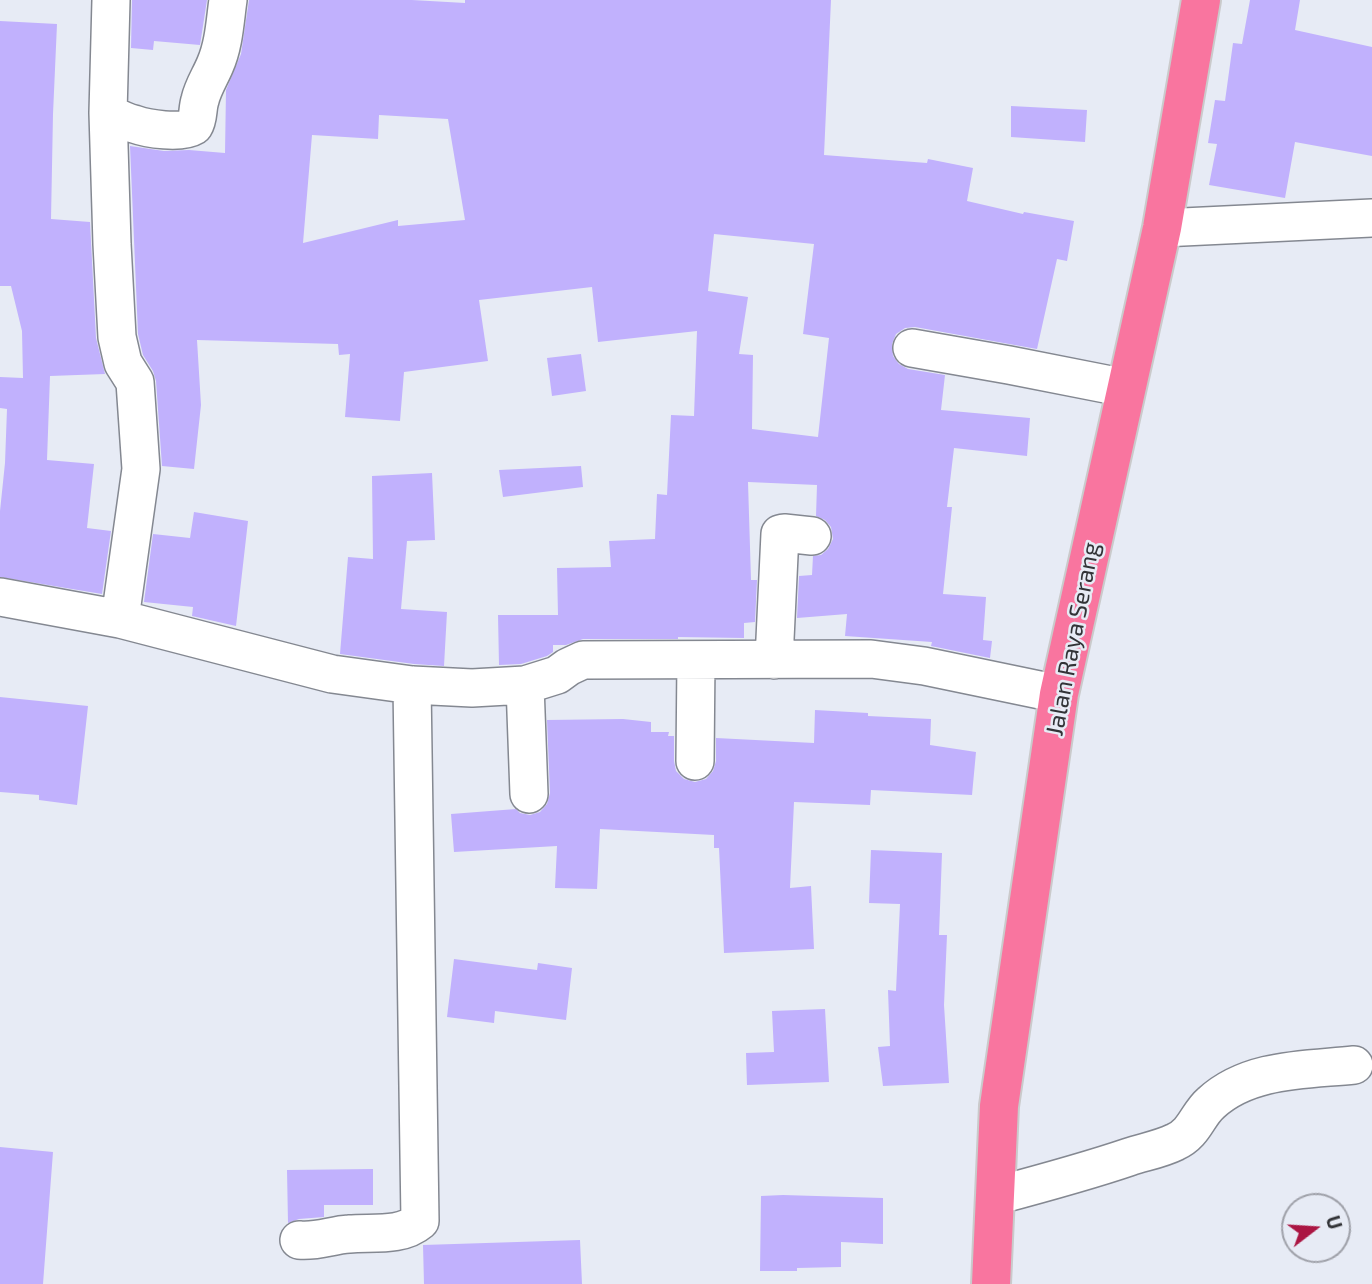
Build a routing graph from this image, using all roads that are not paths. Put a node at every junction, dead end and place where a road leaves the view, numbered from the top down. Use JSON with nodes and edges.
{"nodes":[{"id":1,"x":111,"y":0,"type":"edge"},
{"id":2,"x":228,"y":0,"type":"edge"},
{"id":3,"x":1201,"y":0,"type":"edge"},
{"id":4,"x":108,"y":113,"type":"junction"},
{"id":5,"x":1372,"y":218,"type":"edge"},
{"id":6,"x":1162,"y":228,"type":"junction"},
{"id":7,"x":912,"y":348,"type":"dead end"},
{"id":8,"x":1126,"y":388,"type":"junction"},
{"id":9,"x":813,"y":536,"type":"dead end"},
{"id":10,"x":0,"y":597,"type":"edge"},
{"id":11,"x":120,"y":620,"type":"junction"},
{"id":12,"x":696,"y":660,"type":"junction"},
{"id":13,"x":774,"y":660,"type":"junction"},
{"id":14,"x":412,"y":685,"type":"junction"},
{"id":15,"x":525,"y":685,"type":"junction"},
{"id":16,"x":1059,"y":694,"type":"junction"},
{"id":17,"x":695,"y":761,"type":"dead end"},
{"id":18,"x":529,"y":794,"type":"dead end"},
{"id":19,"x":1354,"y":1065,"type":"dead end"},
{"id":20,"x":995,"y":1196,"type":"junction"},
{"id":21,"x":299,"y":1240,"type":"dead end"},
{"id":22,"x":991,"y":1284,"type":"edge"}],
"edges":[{"from":1,"to":4,"type":"street"},
{"from":2,"to":4,"type":"street"},
{"from":3,"to":6,"type":"highway","name":"Jalan Raya Serang"},
{"from":4,"to":11,"type":"street"},
{"from":5,"to":6,"type":"street"},
{"from":6,"to":8,"type":"highway","name":"Jalan Raya Serang"},
{"from":7,"to":8,"type":"street"},
{"from":8,"to":16,"type":"highway","name":"Jalan Raya Serang"},
{"from":9,"to":13,"type":"street"},
{"from":10,"to":11,"type":"street"},
{"from":11,"to":14,"type":"street"},
{"from":12,"to":13,"type":"street"},
{"from":12,"to":15,"type":"street"},
{"from":12,"to":17,"type":"street"},
{"from":13,"to":16,"type":"street"},
{"from":14,"to":15,"type":"street"},
{"from":14,"to":21,"type":"street"},
{"from":15,"to":18,"type":"street"},
{"from":16,"to":20,"type":"highway","name":"Jalan Raya Serang"},
{"from":19,"to":20,"type":"street"},
{"from":20,"to":22,"type":"highway","name":"Jalan Raya Serang"}]}
